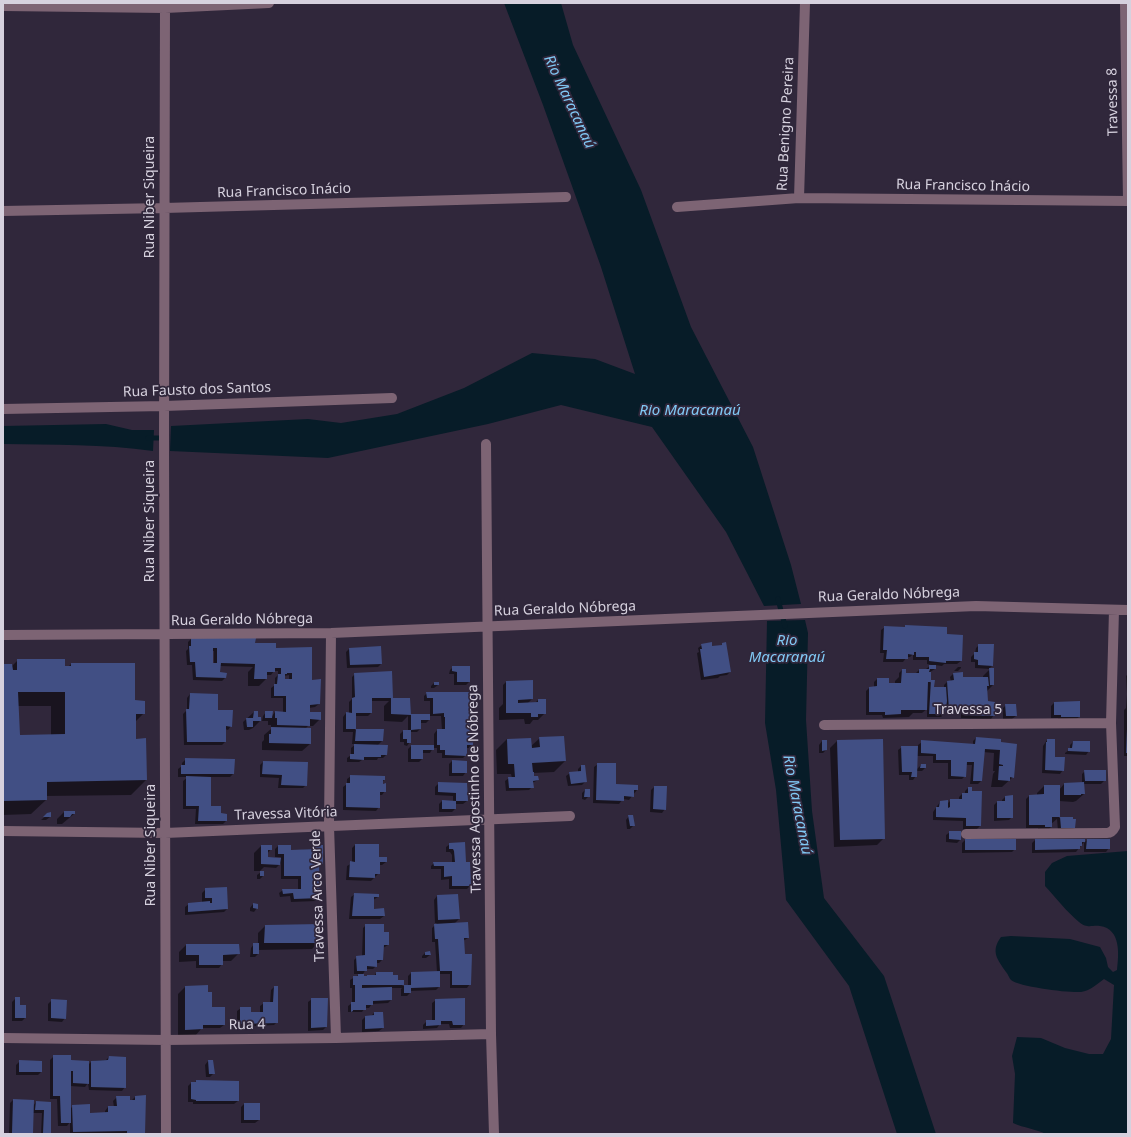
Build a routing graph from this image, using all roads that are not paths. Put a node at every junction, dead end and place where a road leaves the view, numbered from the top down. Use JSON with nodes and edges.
{"nodes":[{"id":1,"x":269,"y":3,"type":"edge"},
{"id":2,"x":805,"y":3,"type":"edge"},
{"id":3,"x":1125,"y":3,"type":"edge"},
{"id":4,"x":165,"y":5,"type":"edge"},
{"id":5,"x":3,"y":6,"type":"edge"},
{"id":6,"x":566,"y":197,"type":"dead end"},
{"id":7,"x":798,"y":198,"type":"junction"},
{"id":8,"x":1128,"y":201,"type":"edge"},
{"id":9,"x":677,"y":207,"type":"dead end"},
{"id":10,"x":164,"y":208,"type":"junction"},
{"id":11,"x":3,"y":211,"type":"edge"},
{"id":12,"x":392,"y":398,"type":"dead end"},
{"id":13,"x":164,"y":406,"type":"junction"},
{"id":14,"x":3,"y":409,"type":"edge"},
{"id":15,"x":486,"y":444,"type":"dead end"},
{"id":16,"x":1114,"y":610,"type":"junction"},
{"id":17,"x":1128,"y":610,"type":"edge"},
{"id":18,"x":488,"y":626,"type":"junction"},
{"id":19,"x":331,"y":633,"type":"junction"},
{"id":20,"x":3,"y":635,"type":"edge"},
{"id":21,"x":164,"y":635,"type":"junction"},
{"id":22,"x":1111,"y":724,"type":"junction"},
{"id":23,"x":824,"y":726,"type":"dead end"},
{"id":24,"x":570,"y":816,"type":"dead end"},
{"id":25,"x":490,"y":819,"type":"junction"},
{"id":26,"x":329,"y":826,"type":"junction"},
{"id":27,"x":3,"y":831,"type":"edge"},
{"id":28,"x":165,"y":833,"type":"junction"},
{"id":29,"x":966,"y":834,"type":"dead end"},
{"id":30,"x":491,"y":1034,"type":"junction"},
{"id":31,"x":3,"y":1038,"type":"edge"},
{"id":32,"x":336,"y":1038,"type":"junction"},
{"id":33,"x":166,"y":1040,"type":"junction"},
{"id":34,"x":166,"y":1134,"type":"edge"},
{"id":35,"x":494,"y":1134,"type":"edge"}],
"edges":[{"from":1,"to":4,"type":"street"},
{"from":2,"to":7,"type":"street","name":"Rua Benigno Pereira"},
{"from":3,"to":8,"type":"street","name":"Travessa 8"},
{"from":4,"to":5,"type":"street"},
{"from":4,"to":10,"type":"street","name":"Rua Niber Siqueira"},
{"from":6,"to":10,"type":"street","name":"Rua Francisco Inácio"},
{"from":7,"to":8,"type":"street","name":"Rua Francisco Inácio"},
{"from":7,"to":9,"type":"street","name":"Rua Benigno Pereira"},
{"from":10,"to":11,"type":"street","name":"Rua Francisco Inácio"},
{"from":10,"to":13,"type":"street","name":"Rua Niber Siqueira"},
{"from":12,"to":13,"type":"street","name":"Rua Fausto dos Santos"},
{"from":13,"to":14,"type":"street","name":"Rua Fausto dos Santos"},
{"from":13,"to":21,"type":"street","name":"Rua Niber Siqueira"},
{"from":15,"to":18,"type":"street","name":"Travessa Agostinho de Nóbrega"},
{"from":16,"to":17,"type":"street","name":"Rua Geraldo Nóbrega"},
{"from":16,"to":18,"type":"street","name":"Rua Geraldo Nóbrega"},
{"from":16,"to":22,"type":"street"},
{"from":18,"to":19,"type":"street","name":"Rua Geraldo Nóbrega"},
{"from":18,"to":25,"type":"street","name":"Travessa Agostinho de Nóbrega"},
{"from":19,"to":21,"type":"street","name":"Rua Geraldo Nóbrega"},
{"from":19,"to":26,"type":"street","name":"Travessa Arco Verde"},
{"from":20,"to":21,"type":"street","name":"Rua Geraldo Nóbrega"},
{"from":21,"to":28,"type":"street","name":"Rua Niber Siqueira"},
{"from":22,"to":23,"type":"street","name":"Travessa 5"},
{"from":22,"to":29,"type":"street"},
{"from":24,"to":25,"type":"street","name":"Travessa Vitória"},
{"from":25,"to":26,"type":"street","name":"Travessa Vitória"},
{"from":25,"to":30,"type":"street","name":"Travessa Agostinho de Nóbrega"},
{"from":26,"to":28,"type":"street","name":"Travessa Vitória"},
{"from":26,"to":32,"type":"street","name":"Travessa Arco Verde"},
{"from":27,"to":28,"type":"street","name":"Travessa Vitória"},
{"from":28,"to":33,"type":"street","name":"Rua Niber Siqueira"},
{"from":30,"to":32,"type":"street","name":"Rua 4"},
{"from":30,"to":35,"type":"street","name":"Travessa Agostinho de Nóbrega"},
{"from":31,"to":33,"type":"street","name":"Rua 4"},
{"from":32,"to":33,"type":"street","name":"Rua 4"},
{"from":33,"to":34,"type":"street","name":"Rua Niber Siqueira"}]}
